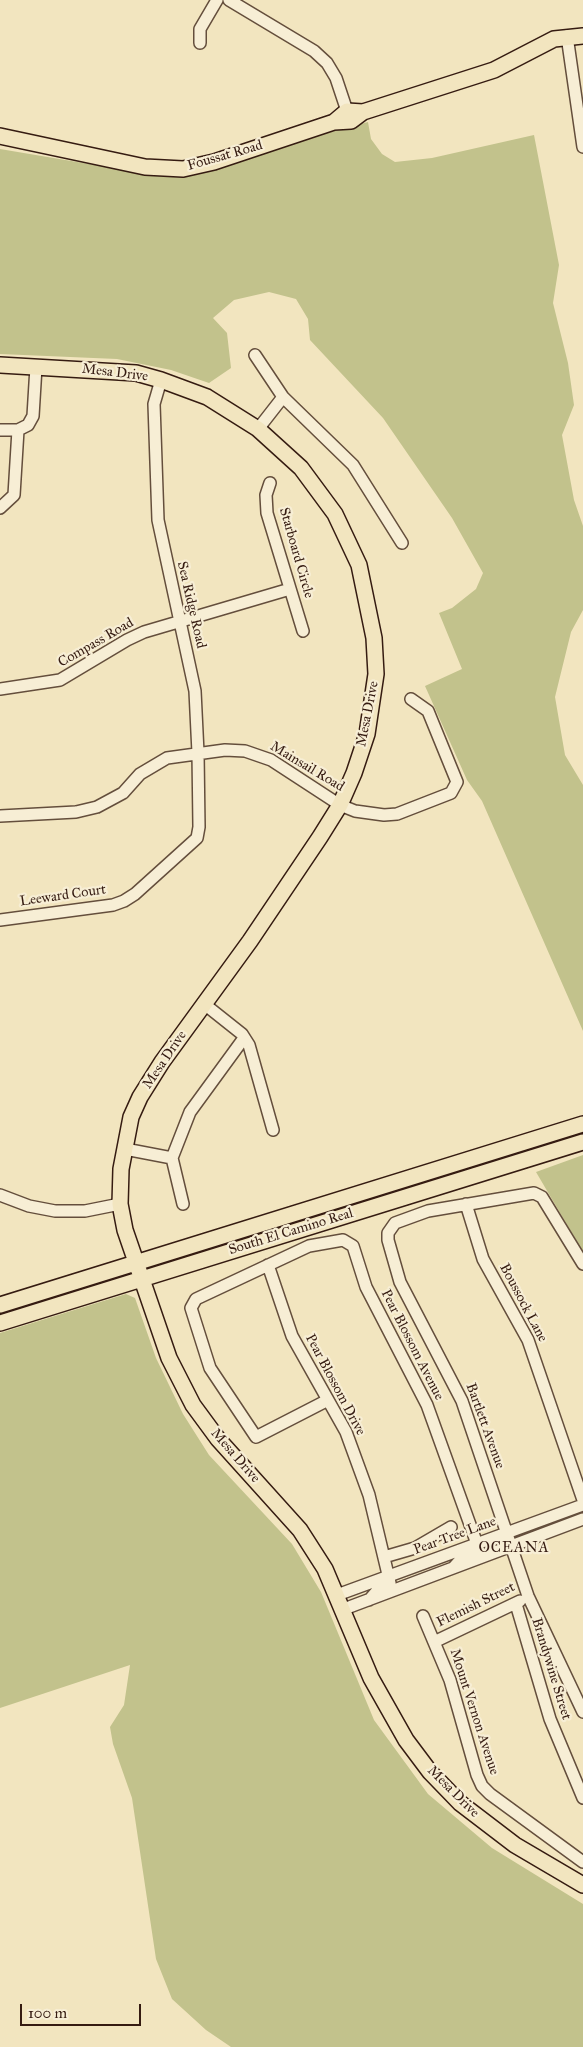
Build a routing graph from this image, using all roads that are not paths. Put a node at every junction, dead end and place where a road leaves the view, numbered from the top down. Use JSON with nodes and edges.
{"nodes":[{"id":1,"x":217,"y":0,"type":"edge"},
{"id":2,"x":228,"y":0,"type":"edge"},
{"id":3,"x":567,"y":36,"type":"junction"},
{"id":4,"x":583,"y":36,"type":"edge"},
{"id":5,"x":200,"y":43,"type":"dead end"},
{"id":6,"x":347,"y":111,"type":"junction"},
{"id":7,"x":363,"y":112,"type":"junction"},
{"id":8,"x":334,"y":122,"type":"junction"},
{"id":9,"x":0,"y":136,"type":"edge"},
{"id":10,"x":0,"y":143,"type":"edge"},
{"id":11,"x":583,"y":147,"type":"edge"},
{"id":12,"x":55,"y":149,"type":"junction"},
{"id":13,"x":255,"y":354,"type":"dead end"},
{"id":14,"x":0,"y":364,"type":"edge"},
{"id":15,"x":36,"y":367,"type":"junction"},
{"id":16,"x":161,"y":380,"type":"junction"},
{"id":17,"x":283,"y":397,"type":"junction"},
{"id":18,"x":258,"y":429,"type":"junction"},
{"id":19,"x":0,"y":430,"type":"edge"},
{"id":20,"x":18,"y":430,"type":"junction"},
{"id":21,"x":270,"y":483,"type":"dead end"},
{"id":22,"x":0,"y":508,"type":"edge"},
{"id":23,"x":402,"y":543,"type":"dead end"},
{"id":24,"x":290,"y":589,"type":"junction"},
{"id":25,"x":180,"y":621,"type":"junction"},
{"id":26,"x":303,"y":631,"type":"dead end"},
{"id":27,"x":0,"y":689,"type":"edge"},
{"id":28,"x":411,"y":700,"type":"dead end"},
{"id":29,"x":198,"y":753,"type":"junction"},
{"id":30,"x":340,"y":805,"type":"junction"},
{"id":31,"x":0,"y":816,"type":"edge"},
{"id":32,"x":197,"y":838,"type":"joint"},
{"id":33,"x":0,"y":920,"type":"edge"},
{"id":34,"x":203,"y":1003,"type":"junction"},
{"id":35,"x":244,"y":1038,"type":"junction"},
{"id":36,"x":583,"y":1124,"type":"edge"},
{"id":37,"x":273,"y":1130,"type":"dead end"},
{"id":38,"x":583,"y":1142,"type":"edge"},
{"id":39,"x":125,"y":1149,"type":"junction"},
{"id":40,"x":172,"y":1158,"type":"junction"},
{"id":41,"x":0,"y":1195,"type":"edge"},
{"id":42,"x":120,"y":1204,"type":"junction"},
{"id":43,"x":182,"y":1204,"type":"dead end"},
{"id":44,"x":466,"y":1204,"type":"junction"},
{"id":45,"x":135,"y":1262,"type":"junction"},
{"id":46,"x":583,"y":1264,"type":"edge"},
{"id":47,"x":268,"y":1265,"type":"junction"},
{"id":48,"x":141,"y":1278,"type":"junction"},
{"id":49,"x":0,"y":1305,"type":"edge"},
{"id":50,"x":0,"y":1323,"type":"edge"},
{"id":51,"x":328,"y":1400,"type":"junction"},
{"id":52,"x":583,"y":1500,"type":"edge"},
{"id":53,"x":583,"y":1505,"type":"edge"},
{"id":54,"x":583,"y":1512,"type":"edge"},
{"id":55,"x":583,"y":1519,"type":"edge"},
{"id":56,"x":452,"y":1527,"type":"dead end"},
{"id":57,"x":561,"y":1527,"type":"junction"},
{"id":58,"x":507,"y":1533,"type":"junction"},
{"id":59,"x":477,"y":1544,"type":"junction"},
{"id":60,"x":511,"y":1546,"type":"junction"},
{"id":61,"x":384,"y":1557,"type":"junction"},
{"id":62,"x":454,"y":1567,"type":"junction"},
{"id":63,"x":389,"y":1576,"type":"junction"},
{"id":64,"x":528,"y":1596,"type":"junction"},
{"id":65,"x":369,"y":1600,"type":"junction"},
{"id":66,"x":340,"y":1602,"type":"junction"},
{"id":67,"x":516,"y":1604,"type":"junction"},
{"id":68,"x":423,"y":1616,"type":"dead end"},
{"id":69,"x":434,"y":1642,"type":"junction"},
{"id":70,"x":579,"y":1690,"type":"edge"},
{"id":71,"x":583,"y":1712,"type":"edge"},
{"id":72,"x":583,"y":1798,"type":"edge"},
{"id":73,"x":583,"y":1861,"type":"edge"},
{"id":74,"x":578,"y":1881,"type":"edge"}],
"edges":[{"from":1,"to":5,"type":"street"},
{"from":2,"to":6,"type":"street"},
{"from":3,"to":4,"type":"main road","name":"Foussat Road"},
{"from":3,"to":7,"type":"main road","name":"Foussat Road"},
{"from":3,"to":11,"type":"street"},
{"from":6,"to":7,"type":"main road","name":"Foussat Road"},
{"from":6,"to":8,"type":"main road","name":"Foussat Road"},
{"from":7,"to":8,"type":"main road","name":"Foussat Road"},
{"from":8,"to":12,"type":"main road","name":"Foussat Road"},
{"from":9,"to":12,"type":"main road","name":"Foussat Road"},
{"from":10,"to":12,"type":"main road","name":"Foussat Road"},
{"from":13,"to":17,"type":"street"},
{"from":14,"to":15,"type":"main road","name":"Mesa Drive"},
{"from":15,"to":16,"type":"main road","name":"Mesa Drive"},
{"from":15,"to":20,"type":"street"},
{"from":16,"to":18,"type":"main road","name":"Mesa Drive"},
{"from":16,"to":25,"type":"street","name":"Sea Ridge Road"},
{"from":17,"to":18,"type":"street"},
{"from":17,"to":23,"type":"street"},
{"from":18,"to":30,"type":"main road","name":"Mesa Drive"},
{"from":19,"to":20,"type":"street"},
{"from":20,"to":22,"type":"street"},
{"from":21,"to":24,"type":"street","name":"Starboard Circle"},
{"from":24,"to":25,"type":"street","name":"Compass Road"},
{"from":24,"to":26,"type":"street","name":"Starboard Circle"},
{"from":25,"to":27,"type":"street","name":"Compass Road"},
{"from":25,"to":29,"type":"street","name":"Sea Ridge Road"},
{"from":28,"to":30,"type":"street","name":"Mainsail Road"},
{"from":29,"to":30,"type":"street","name":"Mainsail Road"},
{"from":29,"to":31,"type":"street","name":"Mainsail Road"},
{"from":29,"to":32,"type":"street","name":"Sea Ridge Road"},
{"from":30,"to":34,"type":"main road","name":"Mesa Drive"},
{"from":32,"to":33,"type":"street","name":"Leeward Court"},
{"from":34,"to":35,"type":"street"},
{"from":34,"to":39,"type":"main road","name":"Mesa Drive"},
{"from":35,"to":37,"type":"street"},
{"from":35,"to":40,"type":"street"},
{"from":36,"to":45,"type":"main road","name":"South El Camino Real"},
{"from":38,"to":48,"type":"main road","name":"South El Camino Real"},
{"from":39,"to":40,"type":"street"},
{"from":39,"to":42,"type":"main road","name":"Mesa Drive"},
{"from":40,"to":43,"type":"street"},
{"from":41,"to":42,"type":"street"},
{"from":42,"to":45,"type":"main road","name":"Mesa Drive"},
{"from":44,"to":46,"type":"street","name":"Bartlett Avenue"},
{"from":44,"to":52,"type":"street","name":"Boussock Lane"},
{"from":44,"to":58,"type":"street","name":"Bartlett Avenue"},
{"from":45,"to":48,"type":"main road","name":"Mesa Drive"},
{"from":45,"to":49,"type":"main road","name":"South El Camino Real"},
{"from":47,"to":51,"type":"street","name":"Pear Blossom Drive"},
{"from":47,"to":51,"type":"street","name":"Pear Blossom Avenue"},
{"from":47,"to":59,"type":"street","name":"Pear Blossom Avenue"},
{"from":48,"to":50,"type":"main road","name":"South El Camino Real"},
{"from":48,"to":66,"type":"main road","name":"Mesa Drive"},
{"from":51,"to":61,"type":"street","name":"Pear Blossom Drive"},
{"from":53,"to":58,"type":"street","name":"Pear Tree Lane"},
{"from":54,"to":57,"type":"street"},
{"from":55,"to":57,"type":"street","name":"Pear Tree Lane"},
{"from":56,"to":61,"type":"street"},
{"from":57,"to":60,"type":"street","name":"Pear Tree Lane"},
{"from":58,"to":59,"type":"street","name":"Pear Tree Lane"},
{"from":58,"to":60,"type":"street","name":"Bartlett Avenue"},
{"from":59,"to":62,"type":"street"},
{"from":59,"to":63,"type":"street","name":"Pear Tree Lane"},
{"from":60,"to":62,"type":"street","name":"Pear Tree Lane"},
{"from":60,"to":64,"type":"street","name":"Bartlett Avenue"},
{"from":61,"to":63,"type":"street","name":"Pear Blossom Drive"},
{"from":62,"to":65,"type":"street","name":"Pear Tree Lane"},
{"from":63,"to":65,"type":"street"},
{"from":63,"to":66,"type":"street","name":"Pear Tree Lane"},
{"from":64,"to":67,"type":"street","name":"Flemish Street"},
{"from":64,"to":70,"type":"street","name":"Bartlett Avenue"},
{"from":65,"to":66,"type":"street","name":"Pear Tree Lane"},
{"from":66,"to":74,"type":"main road","name":"Mesa Drive"},
{"from":67,"to":69,"type":"street","name":"Flemish Street"},
{"from":67,"to":72,"type":"street","name":"Brandywine Street"},
{"from":68,"to":69,"type":"street","name":"Flemish Street"},
{"from":69,"to":73,"type":"street","name":"Mount Vernon Avenue"},
{"from":70,"to":71,"type":"street","name":"Bartlett Avenue"},
{"from":73,"to":74,"type":"street"}]}
